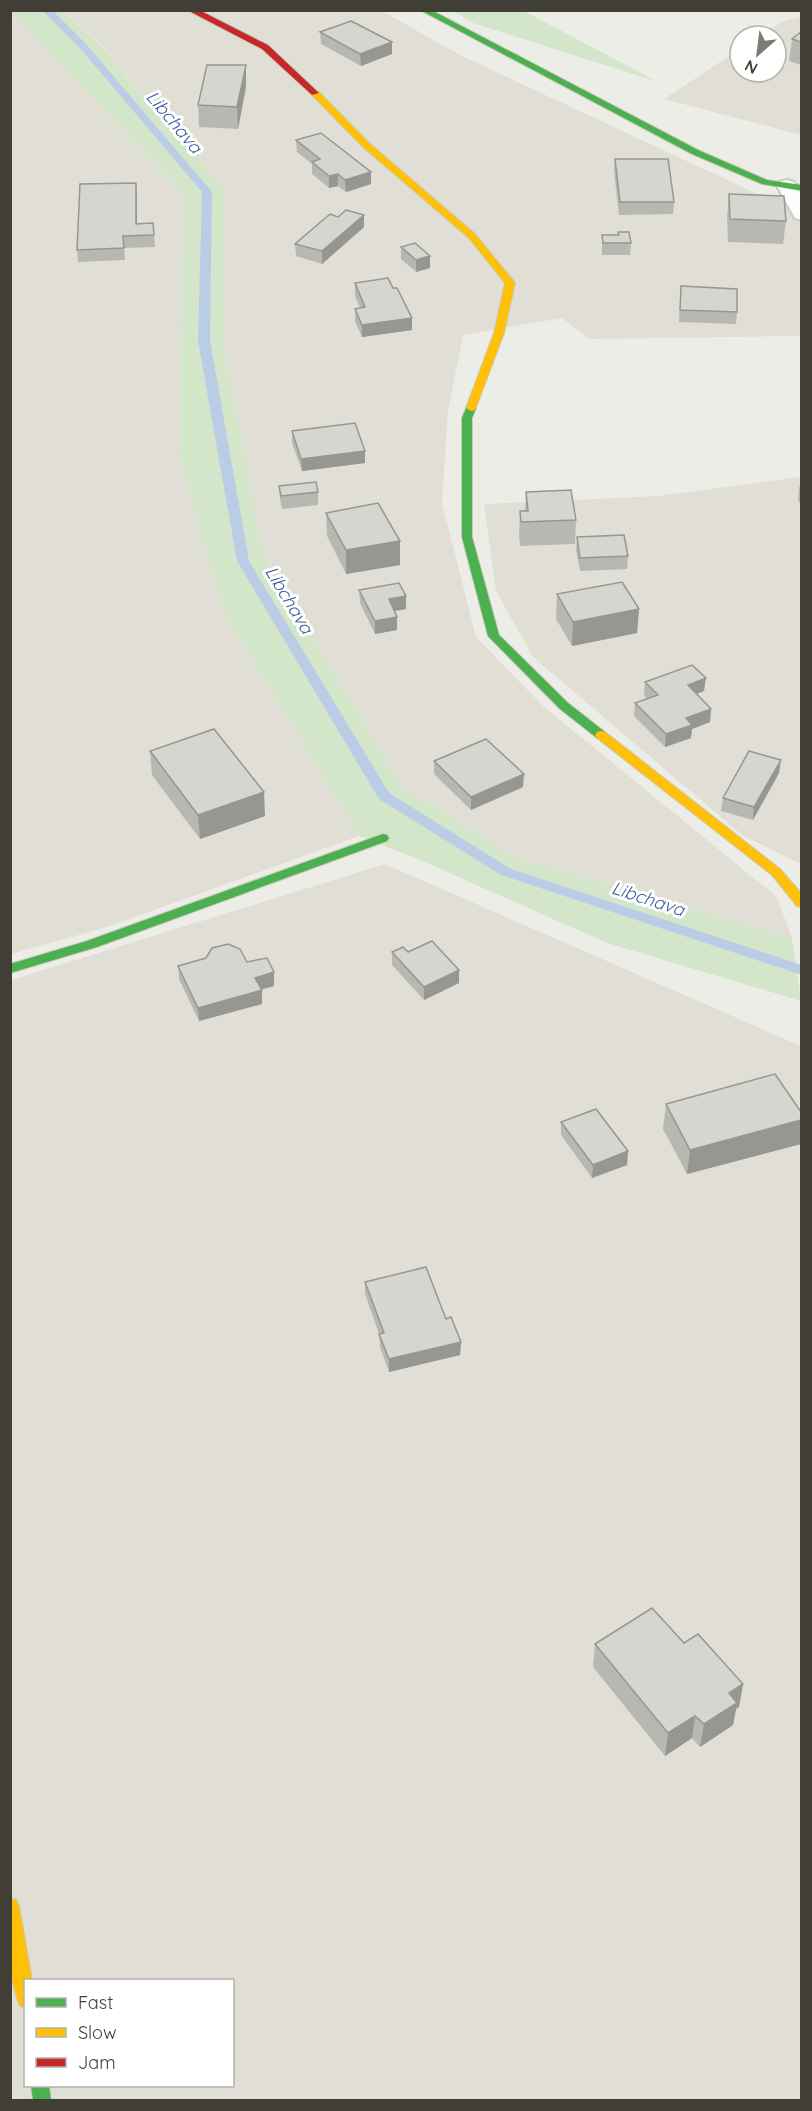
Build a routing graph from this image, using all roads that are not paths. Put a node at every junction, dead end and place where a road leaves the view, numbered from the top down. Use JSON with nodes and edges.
{"nodes":[{"id":1,"x":191,"y":10,"type":"edge"},
{"id":2,"x":424,"y":10,"type":"edge"},
{"id":3,"x":794,"y":187,"type":"edge"},
{"id":4,"x":801,"y":214,"type":"edge"},
{"id":5,"x":383,"y":838,"type":"dead end"},
{"id":6,"x":801,"y":903,"type":"edge"},
{"id":7,"x":10,"y":969,"type":"edge"},
{"id":8,"x":10,"y":1906,"type":"edge"},
{"id":9,"x":24,"y":1988,"type":"edge"}],
"edges":[{"from":1,"to":6,"type":"street"},
{"from":2,"to":3,"type":"street"},
{"from":3,"to":4,"type":"lane"},
{"from":5,"to":7,"type":"street"},
{"from":8,"to":9,"type":"street"}]}
